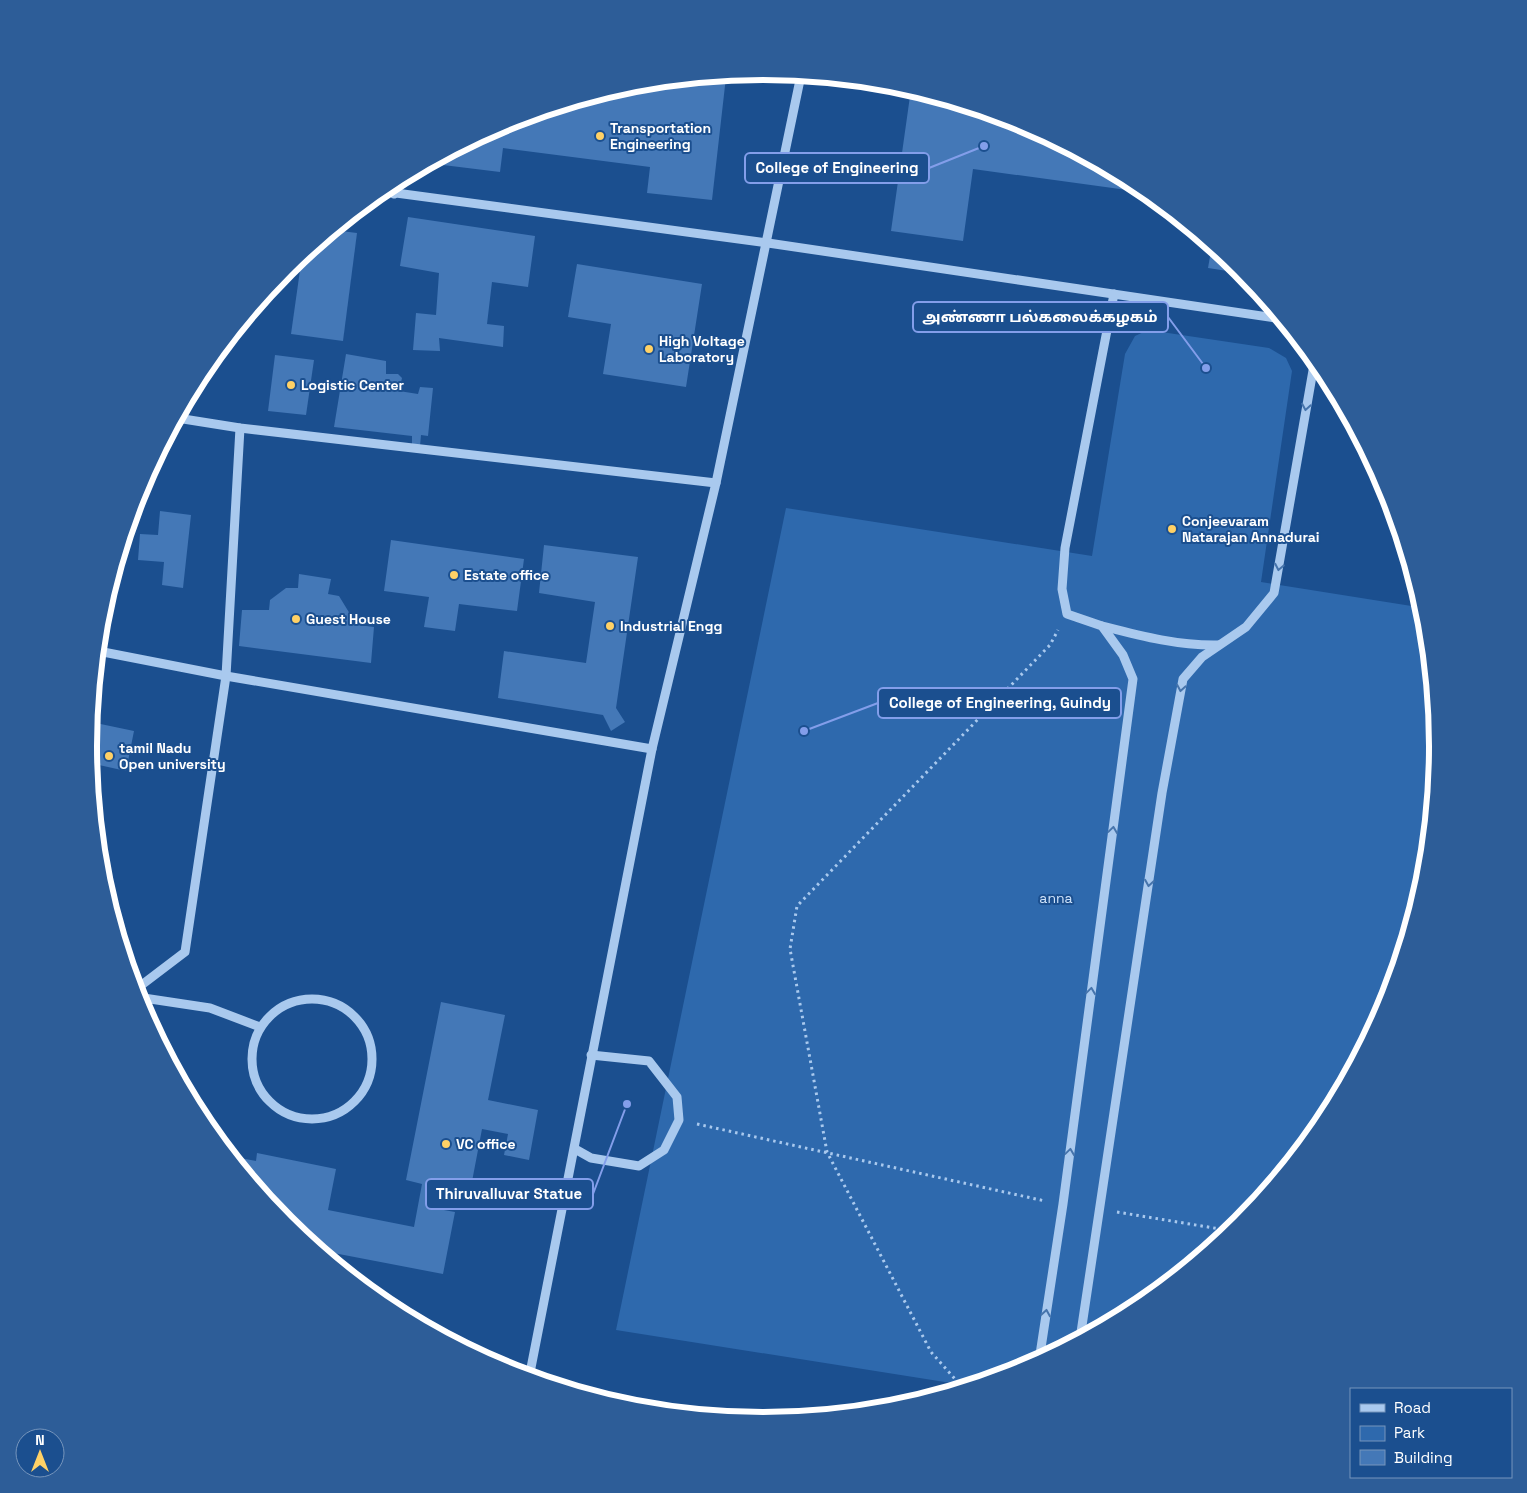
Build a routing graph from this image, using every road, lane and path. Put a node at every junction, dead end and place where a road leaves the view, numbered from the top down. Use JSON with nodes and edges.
{"nodes":[{"id":1,"x":800,"y":81,"type":"edge"},
{"id":2,"x":394,"y":194,"type":"edge"},
{"id":3,"x":768,"y":243,"type":"junction"},
{"id":4,"x":1114,"y":294,"type":"junction"},
{"id":5,"x":1274,"y":318,"type":"edge"},
{"id":6,"x":1313,"y":369,"type":"edge"},
{"id":7,"x":183,"y":419,"type":"edge"},
{"id":8,"x":240,"y":428,"type":"junction"},
{"id":9,"x":716,"y":484,"type":"junction"},
{"id":10,"x":1067,"y":614,"type":"junction"},
{"id":11,"x":1102,"y":626,"type":"junction"},
{"id":12,"x":1219,"y":645,"type":"junction"},
{"id":13,"x":104,"y":652,"type":"edge"},
{"id":14,"x":226,"y":676,"type":"junction"},
{"id":15,"x":652,"y":749,"type":"junction"},
{"id":16,"x":141,"y":985,"type":"edge"},
{"id":17,"x":147,"y":998,"type":"edge"},
{"id":18,"x":260,"y":1027,"type":"junction"},
{"id":19,"x":591,"y":1055,"type":"junction"},
{"id":20,"x":679,"y":1120,"type":"junction"},
{"id":21,"x":575,"y":1148,"type":"junction"},
{"id":22,"x":827,"y":1152,"type":"junction"},
{"id":23,"x":1063,"y":1204,"type":"junction"},
{"id":24,"x":1100,"y":1209,"type":"junction"},
{"id":25,"x":1223,"y":1229,"type":"edge"},
{"id":26,"x":1081,"y":1332,"type":"edge"},
{"id":27,"x":1040,"y":1352,"type":"edge"},
{"id":28,"x":531,"y":1371,"type":"edge"},
{"id":29,"x":959,"y":1383,"type":"edge"}],
"edges":[{"from":1,"to":3,"type":"lane"},
{"from":2,"to":3,"type":"lane"},
{"from":3,"to":4,"type":"lane"},
{"from":3,"to":9,"type":"lane"},
{"from":4,"to":5,"type":"lane"},
{"from":4,"to":10,"type":"lane"},
{"from":6,"to":12,"type":"lane","one_way":true},
{"from":7,"to":8,"type":"lane"},
{"from":8,"to":9,"type":"lane"},
{"from":8,"to":14,"type":"lane"},
{"from":9,"to":15,"type":"lane"},
{"from":10,"to":11,"type":"lane"},
{"from":10,"to":22,"type":"path"},
{"from":11,"to":12,"type":"lane"},
{"from":23,"to":11,"type":"lane","one_way":true},
{"from":12,"to":24,"type":"lane","one_way":true},
{"from":13,"to":14,"type":"lane"},
{"from":14,"to":15,"type":"lane"},
{"from":14,"to":16,"type":"lane"},
{"from":15,"to":19,"type":"lane"},
{"from":17,"to":18,"type":"lane"},
{"from":18,"to":18,"type":"lane"},
{"from":19,"to":20,"type":"lane"},
{"from":19,"to":21,"type":"lane"},
{"from":20,"to":21,"type":"lane"},
{"from":20,"to":22,"type":"path"},
{"from":21,"to":28,"type":"lane"},
{"from":22,"to":23,"type":"path"},
{"from":22,"to":29,"type":"path"},
{"from":27,"to":23,"type":"lane","one_way":true},
{"from":24,"to":25,"type":"path"},
{"from":24,"to":26,"type":"lane"}]}
